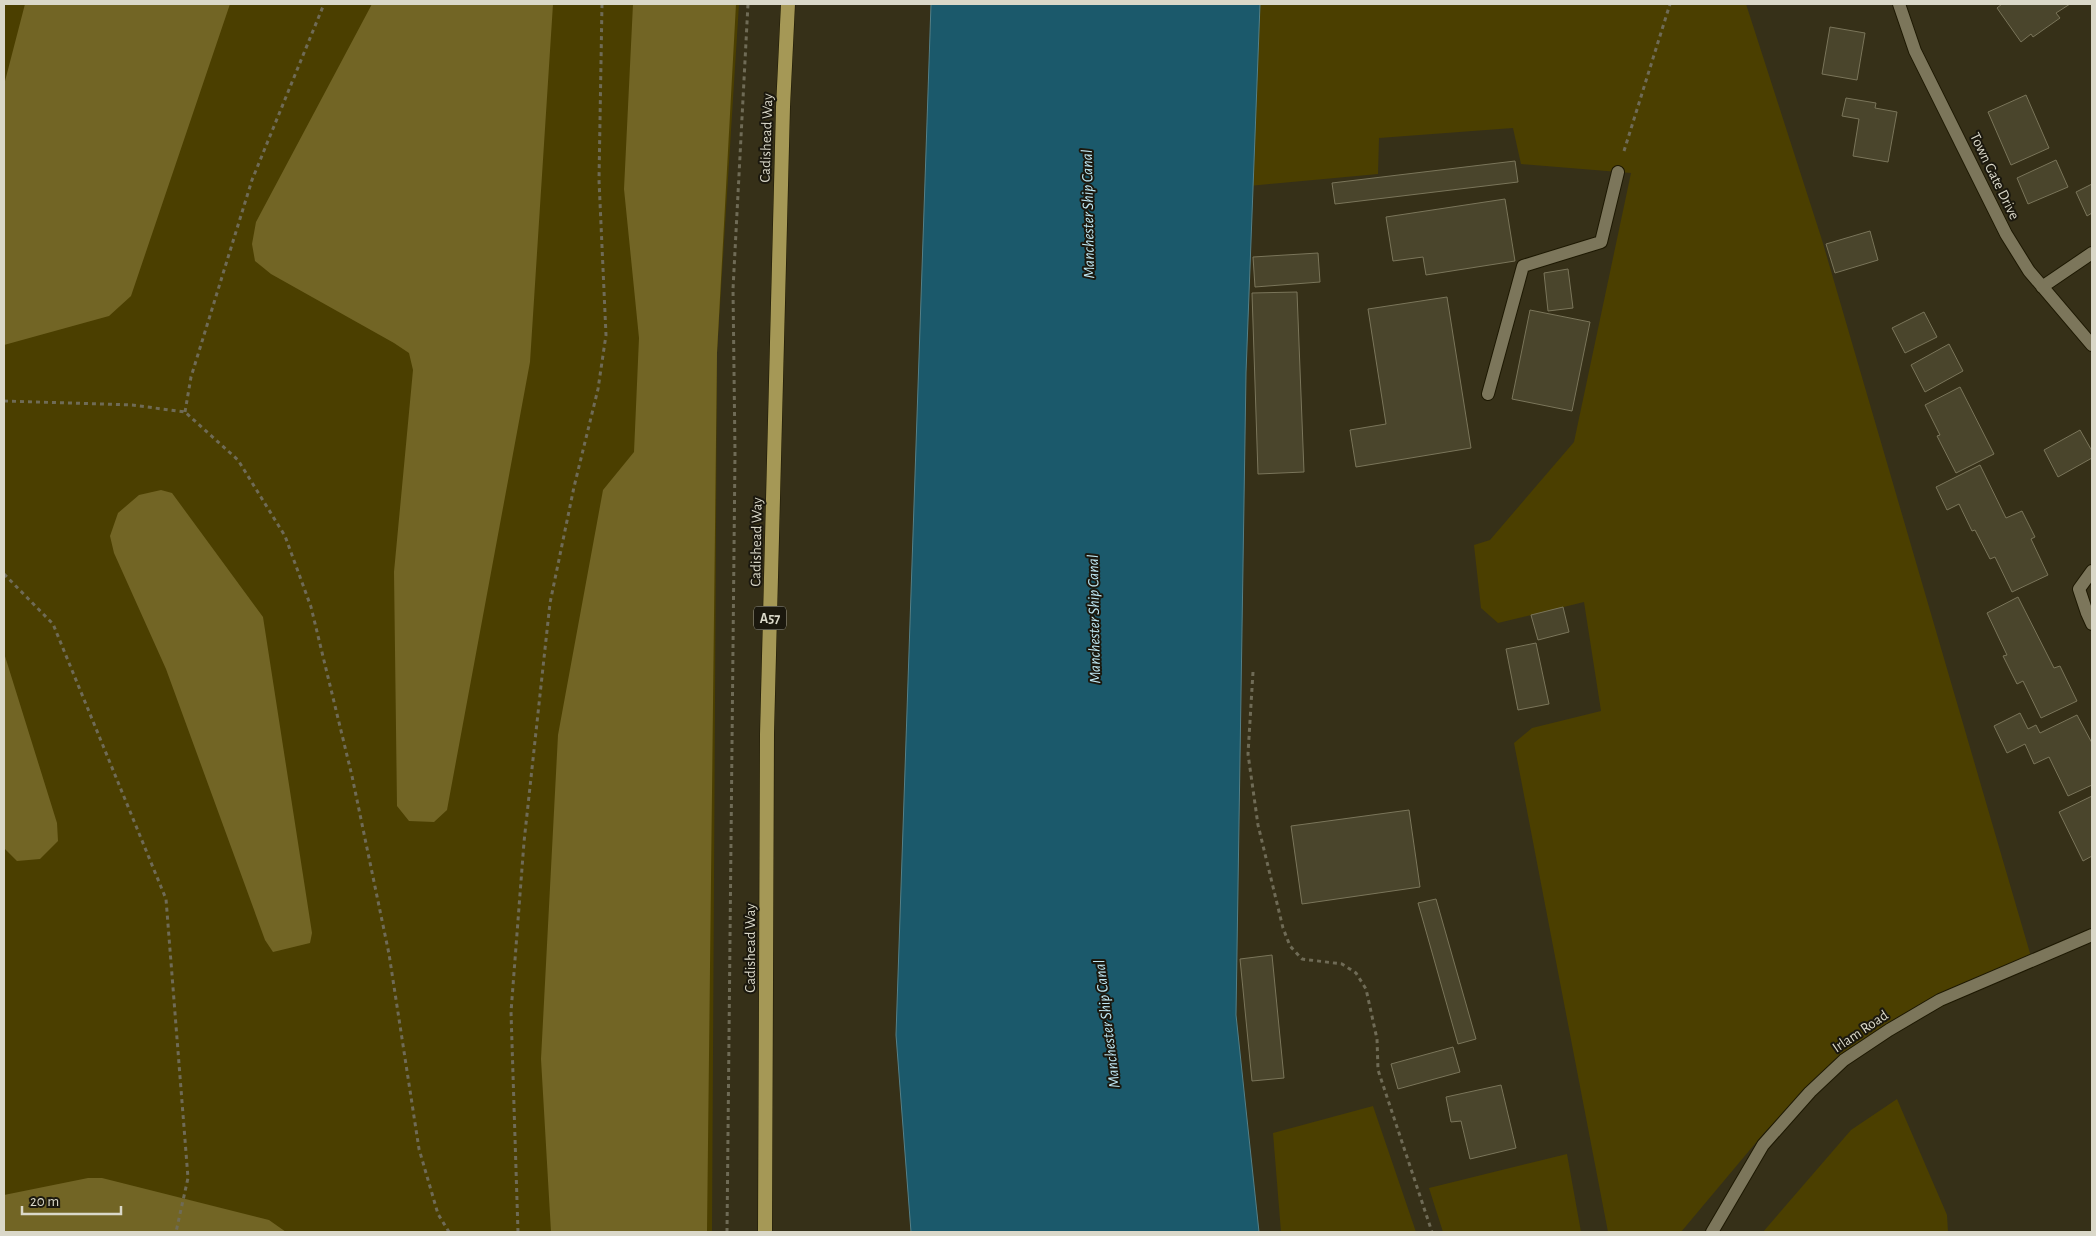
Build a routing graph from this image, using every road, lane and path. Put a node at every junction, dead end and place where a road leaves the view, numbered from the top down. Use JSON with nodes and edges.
{"nodes":[{"id":1,"x":324,"y":4,"type":"edge"},
{"id":2,"x":602,"y":4,"type":"edge"},
{"id":3,"x":748,"y":4,"type":"edge"},
{"id":4,"x":788,"y":4,"type":"edge"},
{"id":5,"x":1670,"y":4,"type":"edge"},
{"id":6,"x":1899,"y":4,"type":"edge"},
{"id":7,"x":1618,"y":172,"type":"joint"},
{"id":8,"x":2092,"y":253,"type":"edge"},
{"id":9,"x":2042,"y":287,"type":"junction"},
{"id":10,"x":2092,"y":345,"type":"edge"},
{"id":11,"x":1488,"y":394,"type":"dead end"},
{"id":12,"x":4,"y":401,"type":"edge"},
{"id":13,"x":185,"y":412,"type":"junction"},
{"id":14,"x":2092,"y":571,"type":"edge"},
{"id":15,"x":4,"y":574,"type":"edge"},
{"id":16,"x":2092,"y":624,"type":"edge"},
{"id":17,"x":1253,"y":672,"type":"dead end"},
{"id":18,"x":2092,"y":935,"type":"edge"},
{"id":19,"x":176,"y":1232,"type":"edge"},
{"id":20,"x":449,"y":1232,"type":"edge"},
{"id":21,"x":518,"y":1232,"type":"edge"},
{"id":22,"x":727,"y":1232,"type":"edge"},
{"id":23,"x":765,"y":1232,"type":"edge"},
{"id":24,"x":1432,"y":1232,"type":"edge"},
{"id":25,"x":1712,"y":1232,"type":"edge"}],
"edges":[{"from":1,"to":13,"type":"path"},
{"from":2,"to":21,"type":"path"},
{"from":3,"to":22,"type":"path"},
{"from":4,"to":23,"type":"highway","name":"Cadishead Way","number":"A57"},
{"from":5,"to":7,"type":"path"},
{"from":6,"to":9,"type":"street","name":"Town Gate Drive"},
{"from":7,"to":11,"type":"street"},
{"from":8,"to":9,"type":"street"},
{"from":9,"to":10,"type":"street","name":"Town Gate Drive"},
{"from":12,"to":13,"type":"path"},
{"from":13,"to":20,"type":"path"},
{"from":14,"to":16,"type":"street"},
{"from":15,"to":19,"type":"path"},
{"from":17,"to":24,"type":"path"},
{"from":18,"to":25,"type":"street","name":"Irlam Road"}]}
